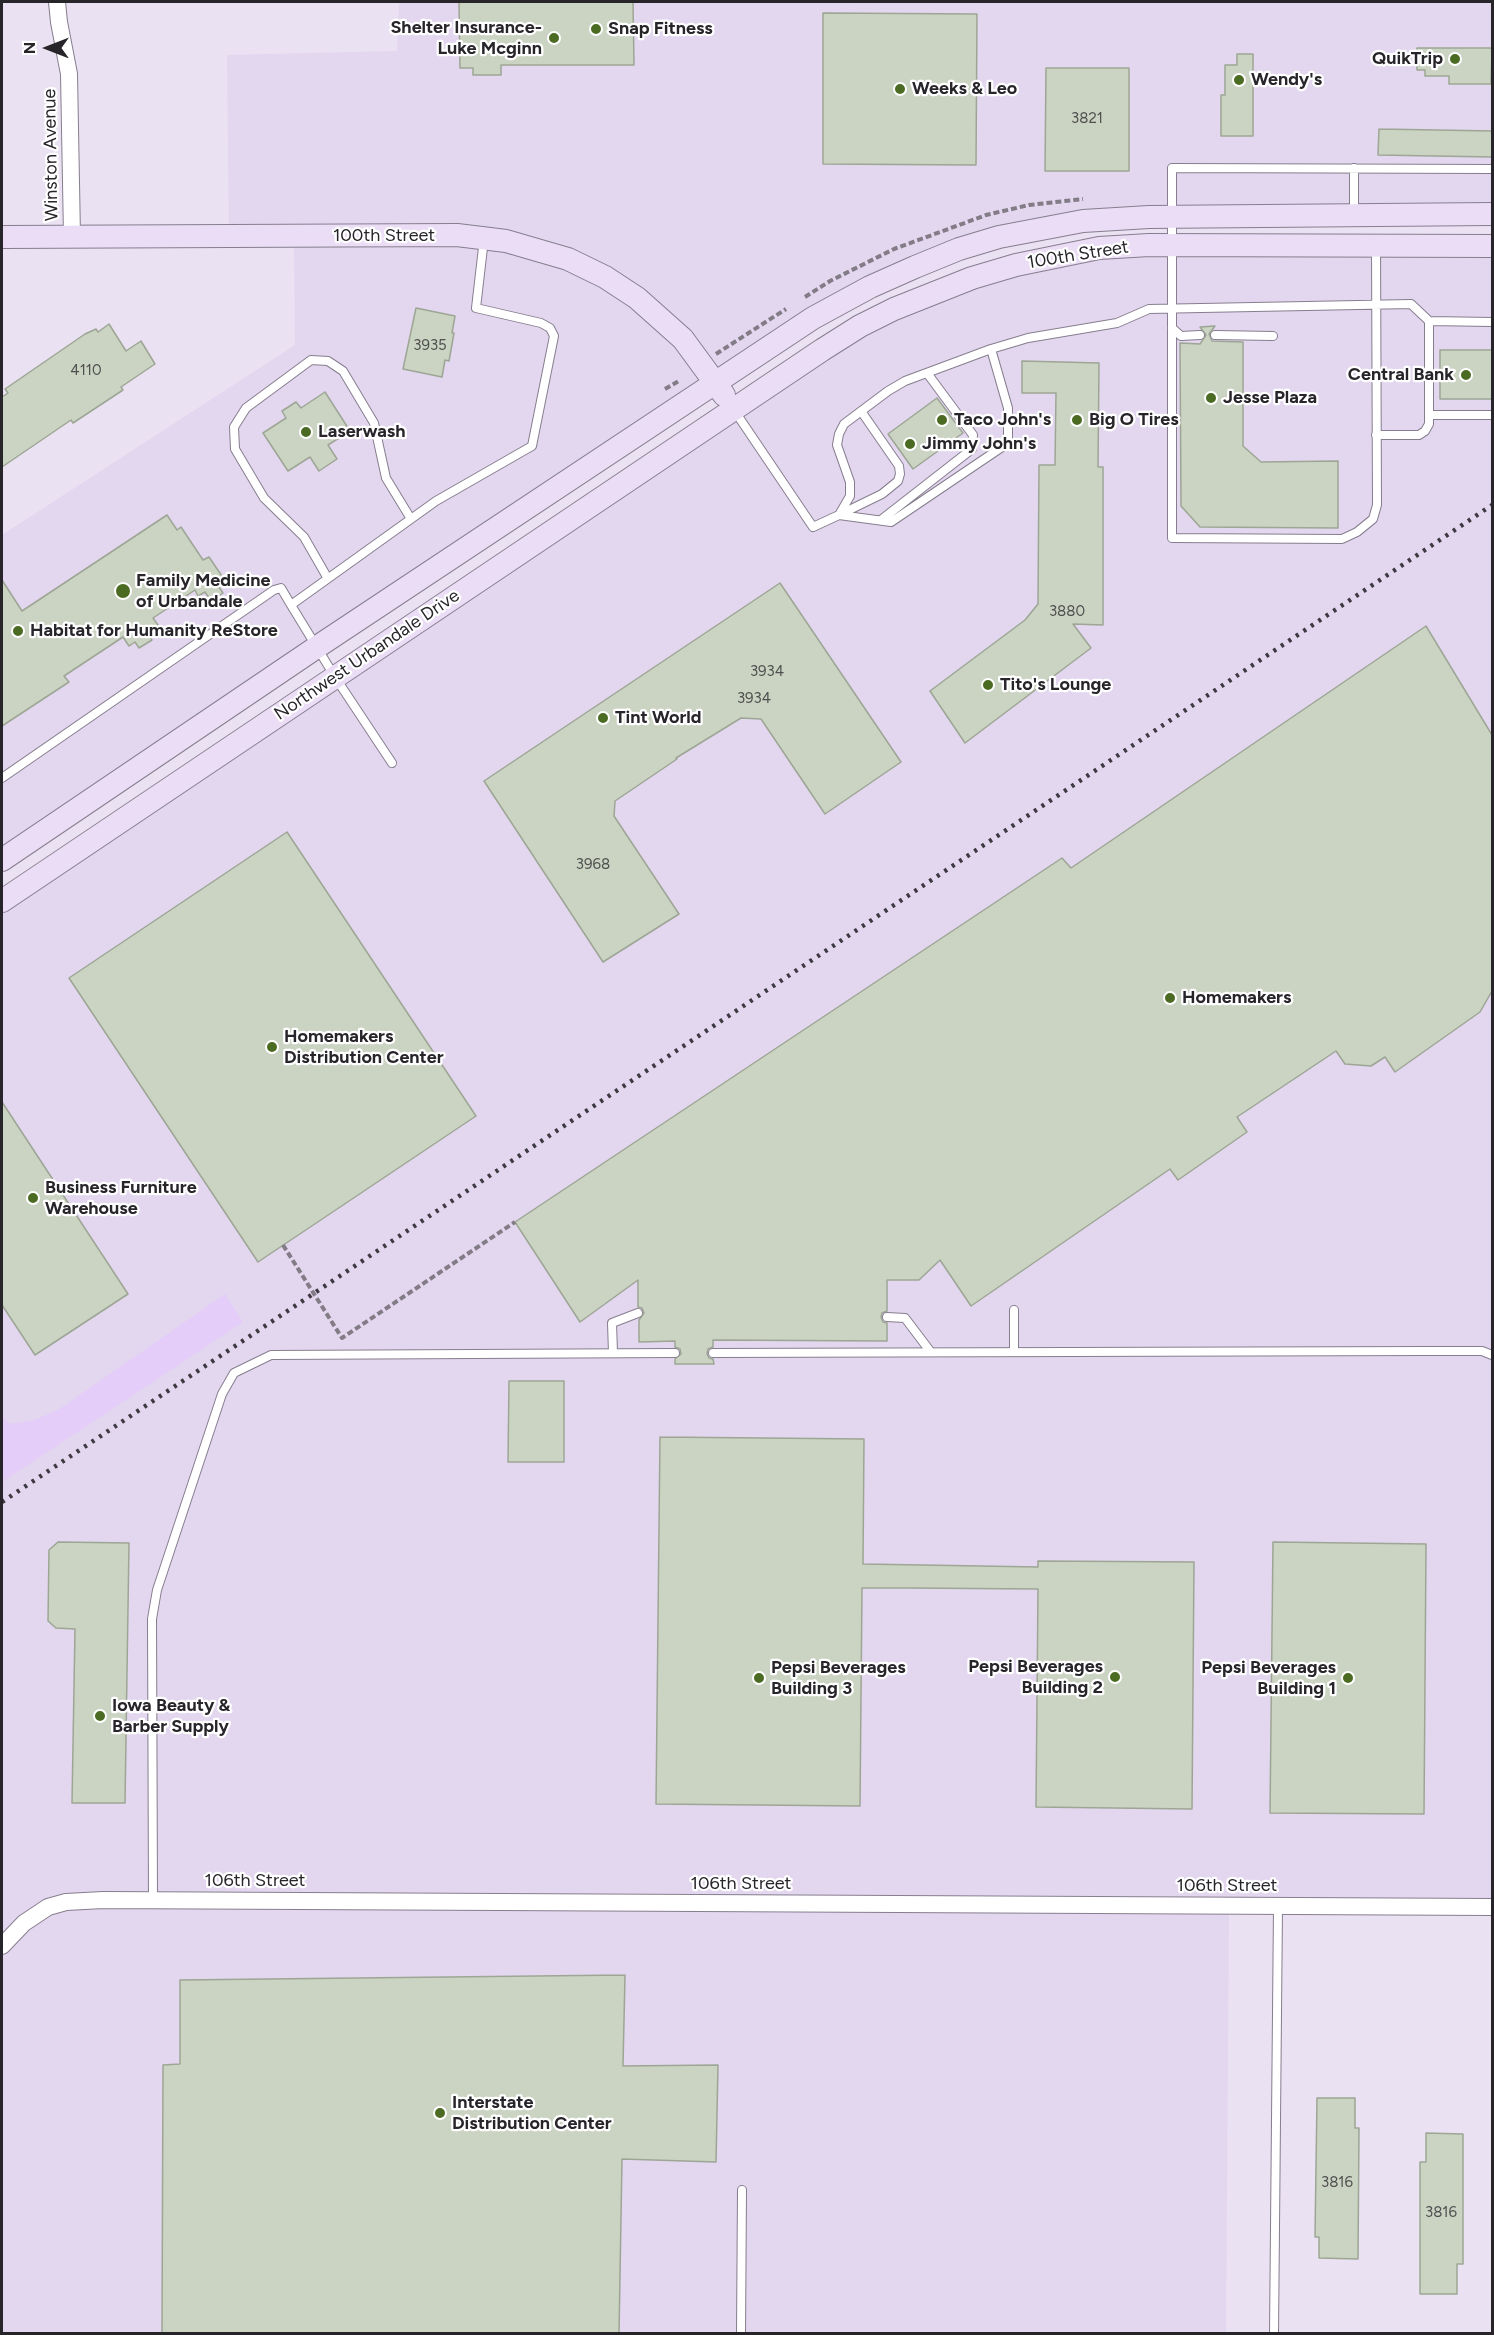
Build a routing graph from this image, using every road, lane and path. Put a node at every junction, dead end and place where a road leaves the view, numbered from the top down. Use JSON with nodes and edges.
{"nodes":[{"id":1,"x":57,"y":2,"type":"edge"},
{"id":2,"x":1354,"y":168,"type":"junction"},
{"id":3,"x":1492,"y":169,"type":"edge"},
{"id":4,"x":1492,"y":214,"type":"edge"},
{"id":5,"x":1354,"y":215,"type":"junction"},
{"id":6,"x":1172,"y":217,"type":"junction"},
{"id":7,"x":2,"y":237,"type":"edge"},
{"id":8,"x":72,"y":237,"type":"junction"},
{"id":9,"x":484,"y":238,"type":"junction"},
{"id":10,"x":1172,"y":245,"type":"junction"},
{"id":11,"x":1376,"y":246,"type":"junction"},
{"id":12,"x":1492,"y":246,"type":"edge"},
{"id":13,"x":1376,"y":304,"type":"junction"},
{"id":14,"x":1172,"y":309,"type":"junction"},
{"id":15,"x":1430,"y":321,"type":"junction"},
{"id":16,"x":1492,"y":322,"type":"edge"},
{"id":17,"x":1172,"y":328,"type":"junction"},
{"id":18,"x":1200,"y":335,"type":"dead end"},
{"id":19,"x":1215,"y":335,"type":"dead end"},
{"id":20,"x":1273,"y":336,"type":"dead end"},
{"id":21,"x":991,"y":349,"type":"junction"},
{"id":22,"x":927,"y":373,"type":"junction"},
{"id":23,"x":715,"y":382,"type":"junction"},
{"id":24,"x":733,"y":409,"type":"junction"},
{"id":25,"x":861,"y":411,"type":"junction"},
{"id":26,"x":1430,"y":415,"type":"junction"},
{"id":27,"x":1492,"y":415,"type":"edge"},
{"id":28,"x":1376,"y":435,"type":"junction"},
{"id":29,"x":838,"y":515,"type":"junction"},
{"id":30,"x":411,"y":519,"type":"junction"},
{"id":31,"x":881,"y":520,"type":"junction"},
{"id":32,"x":327,"y":577,"type":"junction"},
{"id":33,"x":291,"y":604,"type":"junction"},
{"id":34,"x":317,"y":646,"type":"junction"},
{"id":35,"x":335,"y":677,"type":"junction"},
{"id":36,"x":392,"y":763,"type":"dead end"},
{"id":37,"x":2,"y":778,"type":"edge"},
{"id":38,"x":2,"y":860,"type":"edge"},
{"id":39,"x":2,"y":901,"type":"edge"},
{"id":40,"x":515,"y":1222,"type":"dead end"},
{"id":41,"x":283,"y":1245,"type":"dead end"},
{"id":42,"x":1014,"y":1310,"type":"dead end"},
{"id":43,"x":638,"y":1313,"type":"dead end"},
{"id":44,"x":887,"y":1317,"type":"dead end"},
{"id":45,"x":1014,"y":1351,"type":"junction"},
{"id":46,"x":930,"y":1352,"type":"junction"},
{"id":47,"x":613,"y":1353,"type":"junction"},
{"id":48,"x":675,"y":1353,"type":"dead end"},
{"id":49,"x":713,"y":1353,"type":"dead end"},
{"id":50,"x":1492,"y":1355,"type":"edge"},
{"id":51,"x":153,"y":1900,"type":"junction"},
{"id":52,"x":1278,"y":1906,"type":"junction"},
{"id":53,"x":1492,"y":1907,"type":"edge"},
{"id":54,"x":2,"y":1945,"type":"edge"},
{"id":55,"x":742,"y":2190,"type":"dead end"},
{"id":56,"x":741,"y":2334,"type":"edge"},
{"id":57,"x":1274,"y":2334,"type":"edge"}],
"edges":[{"from":1,"to":8,"type":"street","name":"Winston Avenue"},
{"from":2,"to":3,"type":"lane"},
{"from":2,"to":5,"type":"lane"},
{"from":2,"to":6,"type":"lane"},
{"from":4,"to":5,"type":"main road","name":"100th Street"},
{"from":5,"to":6,"type":"main road","name":"100th Street"},
{"from":6,"to":10,"type":"lane"},
{"from":6,"to":23,"type":"main road","name":"100th Street"},
{"from":7,"to":8,"type":"main road","name":"100th Street"},
{"from":8,"to":9,"type":"main road","name":"100th Street"},
{"from":9,"to":23,"type":"main road","name":"100th Street"},
{"from":9,"to":30,"type":"lane"},
{"from":10,"to":11,"type":"main road","name":"100th Street"},
{"from":10,"to":14,"type":"lane"},
{"from":10,"to":24,"type":"main road","name":"100th Street"},
{"from":11,"to":12,"type":"main road","name":"100th Street"},
{"from":11,"to":13,"type":"lane"},
{"from":13,"to":14,"type":"lane"},
{"from":13,"to":15,"type":"lane"},
{"from":13,"to":28,"type":"lane"},
{"from":14,"to":17,"type":"lane"},
{"from":14,"to":21,"type":"lane"},
{"from":15,"to":16,"type":"lane"},
{"from":15,"to":26,"type":"lane"},
{"from":17,"to":18,"type":"lane"},
{"from":17,"to":28,"type":"lane"},
{"from":19,"to":20,"type":"lane"},
{"from":21,"to":22,"type":"lane"},
{"from":21,"to":31,"type":"lane"},
{"from":22,"to":25,"type":"lane"},
{"from":22,"to":31,"type":"lane"},
{"from":23,"to":24,"type":"main road","name":"100th Street"},
{"from":23,"to":34,"type":"main road","name":"Northwest Urbandale Drive"},
{"from":24,"to":29,"type":"lane"},
{"from":24,"to":35,"type":"main road","name":"Northwest Urbandale Drive"},
{"from":25,"to":29,"type":"lane"},
{"from":25,"to":29,"type":"lane"},
{"from":26,"to":27,"type":"lane"},
{"from":26,"to":28,"type":"lane"},
{"from":29,"to":31,"type":"lane"},
{"from":30,"to":32,"type":"lane"},
{"from":30,"to":32,"type":"lane"},
{"from":32,"to":33,"type":"lane"},
{"from":33,"to":34,"type":"lane"},
{"from":33,"to":37,"type":"lane"},
{"from":34,"to":35,"type":"lane"},
{"from":34,"to":38,"type":"main road","name":"Northwest Urbandale Drive"},
{"from":35,"to":36,"type":"lane"},
{"from":35,"to":39,"type":"main road","name":"Northwest Urbandale Drive"},
{"from":40,"to":41,"type":"path","bridge":true},
{"from":42,"to":45,"type":"lane"},
{"from":43,"to":47,"type":"lane"},
{"from":44,"to":46,"type":"lane"},
{"from":45,"to":46,"type":"lane"},
{"from":45,"to":50,"type":"lane"},
{"from":46,"to":49,"type":"lane"},
{"from":47,"to":48,"type":"lane"},
{"from":47,"to":51,"type":"lane"},
{"from":51,"to":52,"type":"street","name":"106th Street"},
{"from":51,"to":54,"type":"street","name":"106th Street"},
{"from":52,"to":53,"type":"street","name":"106th Street"},
{"from":52,"to":57,"type":"lane"},
{"from":55,"to":56,"type":"lane"}]}
